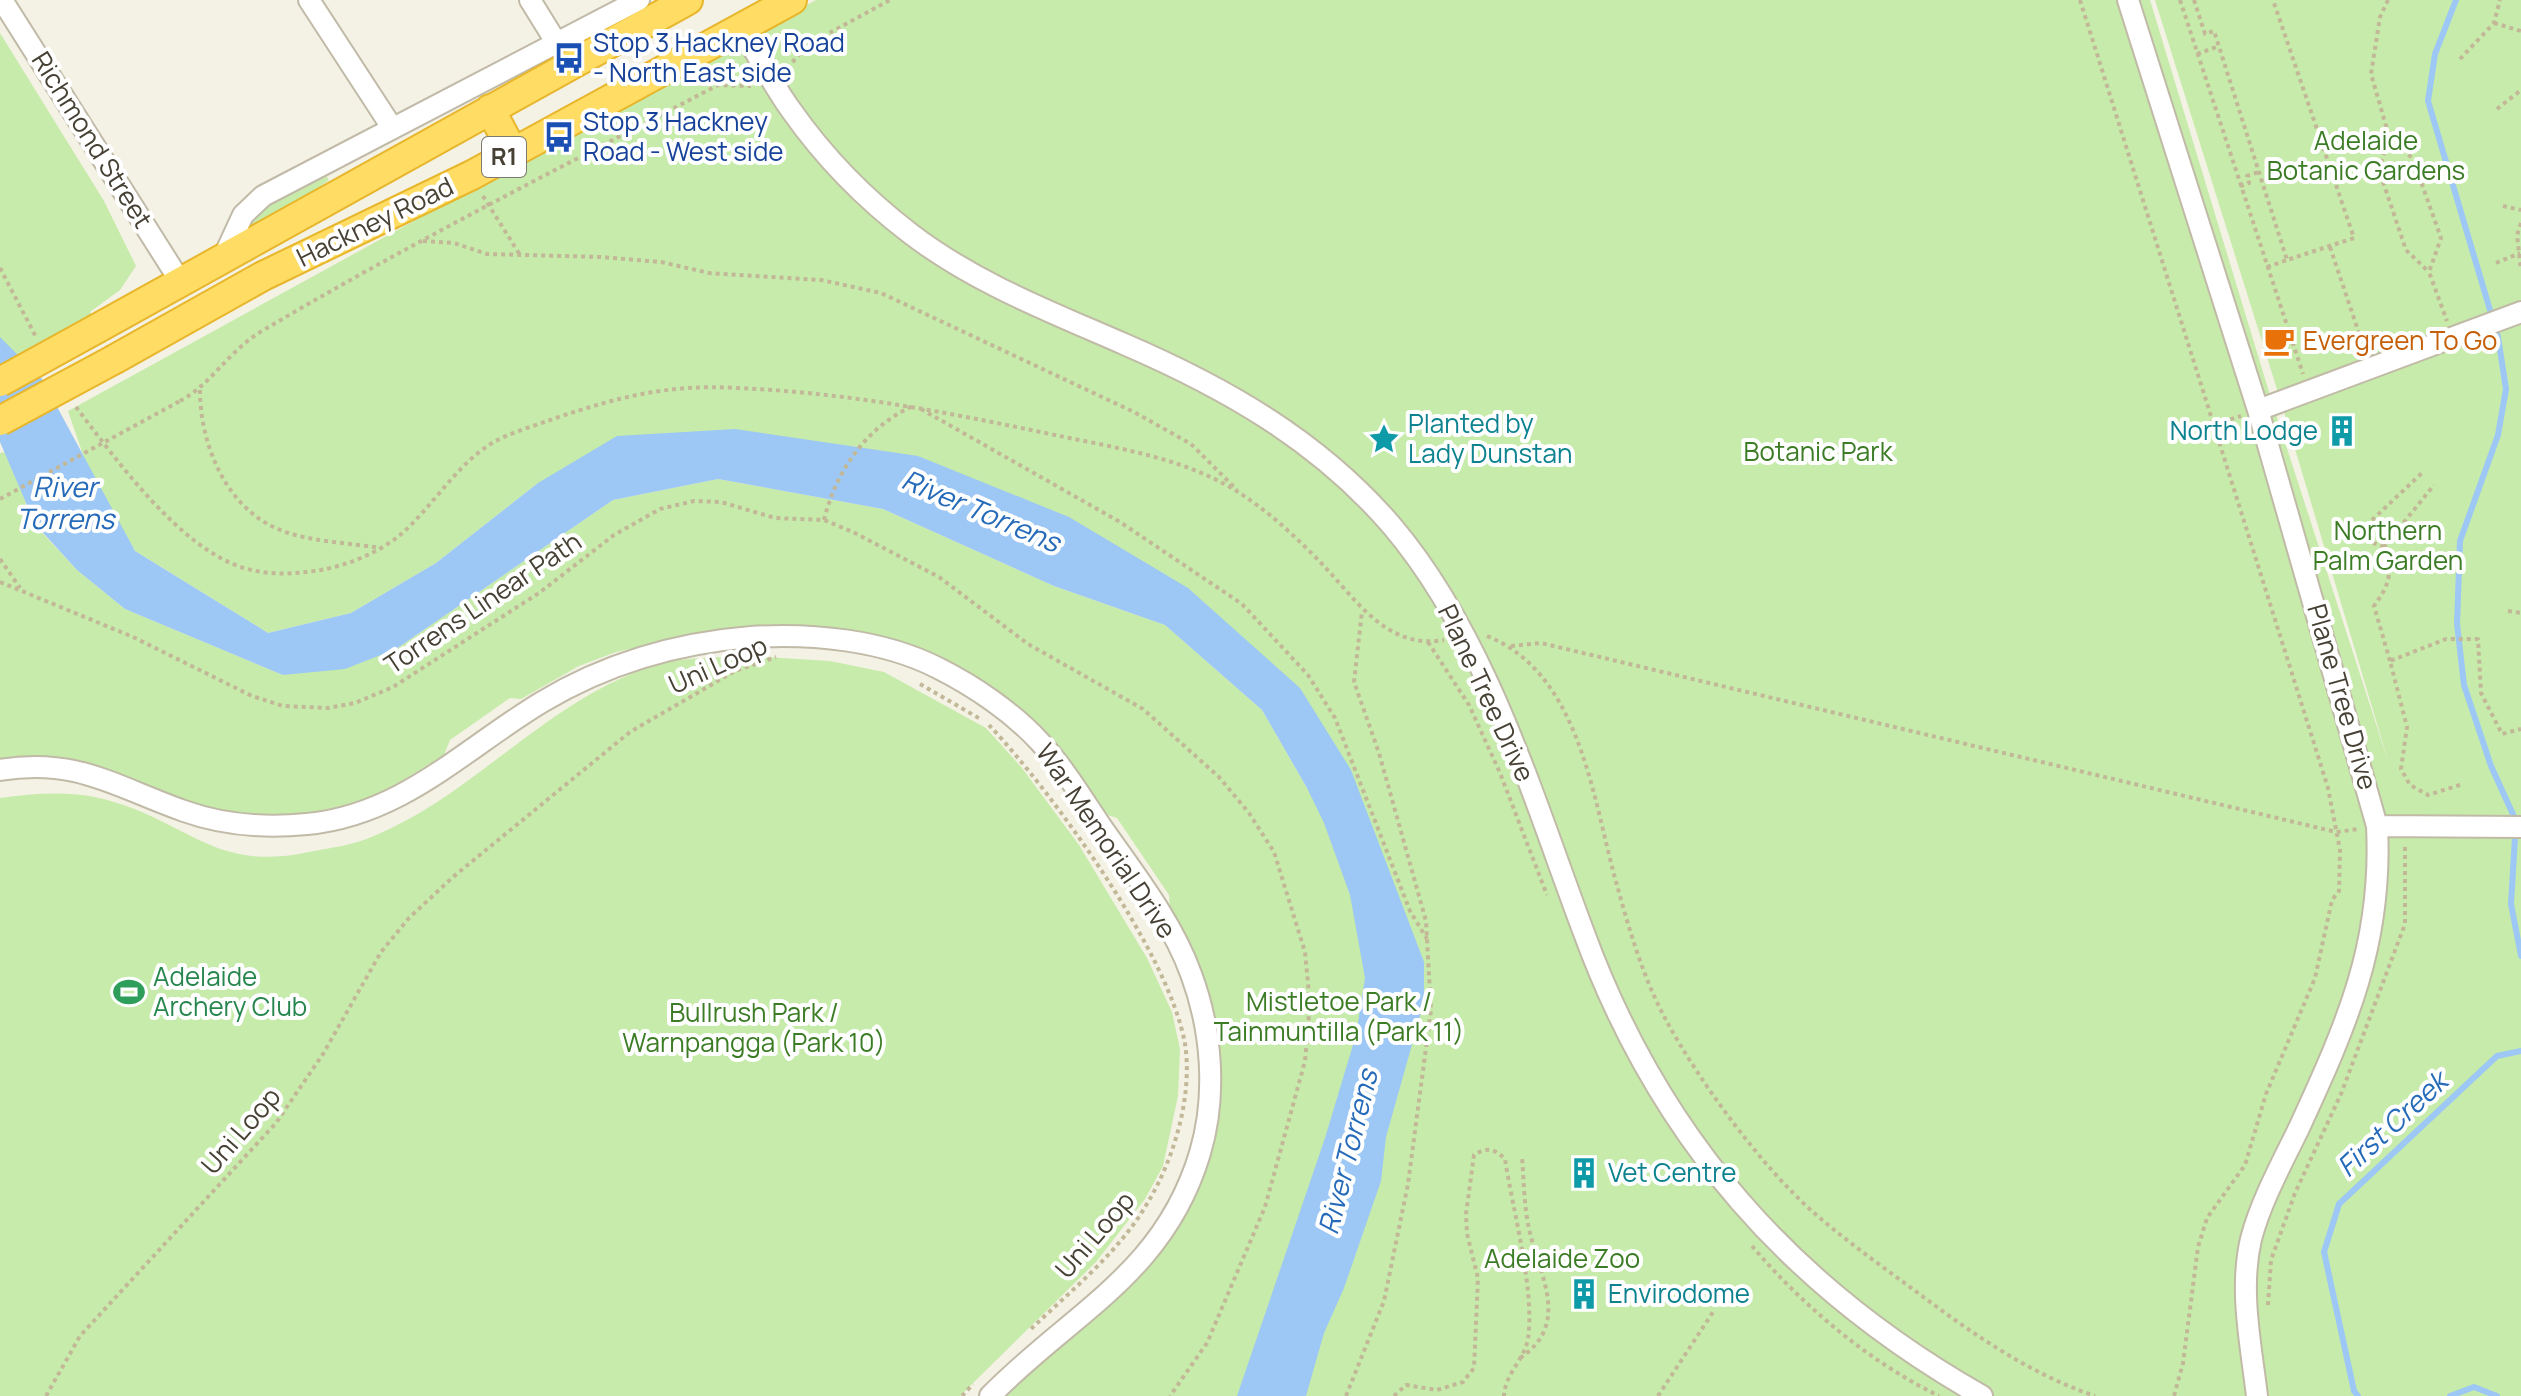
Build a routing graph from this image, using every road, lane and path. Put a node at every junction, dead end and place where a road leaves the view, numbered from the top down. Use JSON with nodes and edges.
{"nodes":[{"id":1,"x":2,"y":0,"type":"edge"},
{"id":2,"x":309,"y":0,"type":"edge"},
{"id":3,"x":530,"y":0,"type":"edge"},
{"id":4,"x":639,"y":0,"type":"edge"},
{"id":5,"x":688,"y":0,"type":"edge"},
{"id":6,"x":792,"y":0,"type":"edge"},
{"id":7,"x":890,"y":0,"type":"edge"},
{"id":8,"x":2080,"y":0,"type":"edge"},
{"id":9,"x":2128,"y":0,"type":"edge"},
{"id":10,"x":2180,"y":0,"type":"edge"},
{"id":11,"x":2194,"y":0,"type":"edge"},
{"id":12,"x":2273,"y":0,"type":"edge"},
{"id":13,"x":2388,"y":0,"type":"edge"},
{"id":14,"x":2500,"y":0,"type":"edge"},
{"id":15,"x":2494,"y":23,"type":"junction"},
{"id":16,"x":741,"y":28,"type":"junction"},
{"id":17,"x":2521,"y":31,"type":"edge"},
{"id":18,"x":556,"y":42,"type":"junction"},
{"id":19,"x":2219,"y":46,"type":"junction"},
{"id":20,"x":2197,"y":54,"type":"junction"},
{"id":21,"x":2460,"y":59,"type":"dead end"},
{"id":22,"x":772,"y":80,"type":"junction"},
{"id":23,"x":2521,"y":90,"type":"edge"},
{"id":24,"x":490,"y":109,"type":"junction"},
{"id":25,"x":2497,"y":109,"type":"dead end"},
{"id":26,"x":391,"y":126,"type":"junction"},
{"id":27,"x":2389,"y":136,"type":"junction"},
{"id":28,"x":513,"y":152,"type":"junction"},
{"id":29,"x":2259,"y":172,"type":"junction"},
{"id":30,"x":2240,"y":186,"type":"junction"},
{"id":31,"x":489,"y":206,"type":"junction"},
{"id":32,"x":2503,"y":206,"type":"dead end"},
{"id":33,"x":2521,"y":210,"type":"edge"},
{"id":34,"x":2521,"y":223,"type":"edge"},
{"id":35,"x":423,"y":241,"type":"junction"},
{"id":36,"x":2330,"y":247,"type":"junction"},
{"id":37,"x":2520,"y":253,"type":"edge"},
{"id":38,"x":520,"y":255,"type":"junction"},
{"id":39,"x":224,"y":256,"type":"junction"},
{"id":40,"x":2287,"y":260,"type":"junction"},
{"id":41,"x":2496,"y":263,"type":"dead end"},
{"id":42,"x":2267,"y":267,"type":"junction"},
{"id":43,"x":0,"y":268,"type":"edge"},
{"id":44,"x":2521,"y":270,"type":"edge"},
{"id":45,"x":2429,"y":272,"type":"junction"},
{"id":46,"x":263,"y":276,"type":"junction"},
{"id":47,"x":180,"y":281,"type":"junction"},
{"id":48,"x":2507,"y":320,"type":"edge"},
{"id":49,"x":2452,"y":337,"type":"junction"},
{"id":50,"x":36,"y":338,"type":"dead end"},
{"id":51,"x":2393,"y":360,"type":"junction"},
{"id":52,"x":0,"y":382,"type":"edge"},
{"id":53,"x":200,"y":390,"type":"junction"},
{"id":54,"x":2308,"y":391,"type":"junction"},
{"id":55,"x":70,"y":400,"type":"dead end"},
{"id":56,"x":914,"y":406,"type":"junction"},
{"id":57,"x":2258,"y":410,"type":"junction"},
{"id":58,"x":0,"y":421,"type":"edge"},
{"id":59,"x":2214,"y":425,"type":"junction"},
{"id":60,"x":2424,"y":471,"type":"dead end"},
{"id":61,"x":2434,"y":485,"type":"dead end"},
{"id":62,"x":1239,"y":492,"type":"junction"},
{"id":63,"x":0,"y":499,"type":"edge"},
{"id":64,"x":2384,"y":547,"type":"junction"},
{"id":65,"x":381,"y":548,"type":"junction"},
{"id":66,"x":0,"y":559,"type":"edge"},
{"id":67,"x":0,"y":582,"type":"edge"},
{"id":68,"x":21,"y":590,"type":"junction"},
{"id":69,"x":1362,"y":611,"type":"junction"},
{"id":70,"x":2508,"y":611,"type":"dead end"},
{"id":71,"x":2521,"y":613,"type":"edge"},
{"id":72,"x":1463,"y":634,"type":"junction"},
{"id":73,"x":1510,"y":646,"type":"junction"},
{"id":74,"x":782,"y":655,"type":"dead end"},
{"id":75,"x":2390,"y":661,"type":"junction"},
{"id":76,"x":916,"y":682,"type":"dead end"},
{"id":77,"x":2521,"y":729,"type":"edge"},
{"id":78,"x":0,"y":770,"type":"edge"},
{"id":79,"x":2460,"y":785,"type":"dead end"},
{"id":80,"x":2405,"y":825,"type":"junction"},
{"id":81,"x":2377,"y":826,"type":"junction"},
{"id":82,"x":2511,"y":827,"type":"edge"},
{"id":83,"x":2336,"y":832,"type":"junction"},
{"id":84,"x":1428,"y":941,"type":"junction"},
{"id":85,"x":1522,"y":1157,"type":"dead end"},
{"id":86,"x":1715,"y":1309,"type":"dead end"},
{"id":87,"x":2268,"y":1316,"type":"dead end"},
{"id":88,"x":1018,"y":1341,"type":"dead end"},
{"id":89,"x":1518,"y":1359,"type":"junction"},
{"id":90,"x":983,"y":1389,"type":"edge"},
{"id":91,"x":46,"y":1396,"type":"edge"},
{"id":92,"x":962,"y":1396,"type":"edge"},
{"id":93,"x":1346,"y":1396,"type":"edge"},
{"id":94,"x":1394,"y":1396,"type":"edge"},
{"id":95,"x":1504,"y":1396,"type":"edge"},
{"id":96,"x":1658,"y":1396,"type":"edge"},
{"id":97,"x":1982,"y":1396,"type":"edge"},
{"id":98,"x":2095,"y":1396,"type":"edge"},
{"id":99,"x":2174,"y":1396,"type":"edge"},
{"id":100,"x":2257,"y":1396,"type":"edge"}],
"edges":[{"from":1,"to":47,"type":"street","name":"Richmond Street"},
{"from":2,"to":26,"type":"street"},
{"from":3,"to":18,"type":"street"},
{"from":4,"to":18,"type":"street"},
{"from":5,"to":24,"type":"highway","name":"Hackney Road","number":"R1"},
{"from":6,"to":16,"type":"highway","name":"Hackney Road","number":"R1"},
{"from":7,"to":22,"type":"path"},
{"from":8,"to":59,"type":"path"},
{"from":9,"to":57,"type":"street","name":"Plane Tree Drive"},
{"from":10,"to":20,"type":"path"},
{"from":11,"to":19,"type":"path"},
{"from":12,"to":36,"type":"path"},
{"from":13,"to":27,"type":"path"},
{"from":14,"to":15,"type":"path"},
{"from":15,"to":17,"type":"path"},
{"from":15,"to":21,"type":"path"},
{"from":16,"to":22,"type":"street","name":"Plane Tree Drive"},
{"from":16,"to":28,"type":"highway","name":"Hackney Road","number":"R1"},
{"from":18,"to":26,"type":"street"},
{"from":19,"to":20,"type":"path"},
{"from":19,"to":29,"type":"path"},
{"from":20,"to":30,"type":"path"},
{"from":22,"to":31,"type":"path"},
{"from":22,"to":72,"type":"street","name":"Plane Tree Drive"},
{"from":23,"to":25,"type":"path"},
{"from":24,"to":28,"type":"highway"},
{"from":24,"to":39,"type":"highway","name":"Hackney Road","number":"R1"},
{"from":26,"to":39,"type":"street"},
{"from":27,"to":45,"type":"path"},
{"from":27,"to":45,"type":"path"},
{"from":28,"to":46,"type":"highway","name":"Hackney Road","number":"R1"},
{"from":29,"to":30,"type":"path"},
{"from":29,"to":40,"type":"path"},
{"from":30,"to":42,"type":"path"},
{"from":31,"to":35,"type":"path"},
{"from":31,"to":38,"type":"path"},
{"from":32,"to":33,"type":"path"},
{"from":34,"to":37,"type":"path"},
{"from":35,"to":38,"type":"path"},
{"from":35,"to":53,"type":"path"},
{"from":36,"to":40,"type":"path"},
{"from":36,"to":51,"type":"path"},
{"from":37,"to":41,"type":"path"},
{"from":37,"to":44,"type":"path"},
{"from":38,"to":62,"type":"path"},
{"from":39,"to":47,"type":"highway","name":"Hackney Road","number":"R1"},
{"from":40,"to":42,"type":"path"},
{"from":42,"to":54,"type":"path"},
{"from":43,"to":50,"type":"path"},
{"from":45,"to":49,"type":"path"},
{"from":46,"to":47,"type":"highway"},
{"from":46,"to":58,"type":"highway","name":"Hackney Road","number":"R1","bridge":true},
{"from":47,"to":52,"type":"highway","name":"Hackney Road","number":"R1","bridge":true},
{"from":48,"to":49,"type":"street"},
{"from":49,"to":51,"type":"street"},
{"from":51,"to":54,"type":"street"},
{"from":53,"to":63,"type":"path","bridge":true},
{"from":53,"to":65,"type":"path"},
{"from":54,"to":57,"type":"street"},
{"from":55,"to":65,"type":"path"},
{"from":56,"to":62,"type":"path"},
{"from":56,"to":65,"type":"path"},
{"from":56,"to":68,"type":"path","name":"Torrens Linear Path"},
{"from":56,"to":84,"type":"path"},
{"from":57,"to":59,"type":"path"},
{"from":57,"to":81,"type":"street","name":"Plane Tree Drive"},
{"from":59,"to":83,"type":"path"},
{"from":60,"to":64,"type":"path"},
{"from":61,"to":64,"type":"path"},
{"from":62,"to":69,"type":"path"},
{"from":64,"to":75,"type":"path"},
{"from":66,"to":68,"type":"path"},
{"from":67,"to":68,"type":"path","name":"Torrens Linear Path"},
{"from":69,"to":72,"type":"path"},
{"from":69,"to":84,"type":"path"},
{"from":70,"to":71,"type":"path"},
{"from":72,"to":73,"type":"path"},
{"from":72,"to":97,"type":"street","name":"Plane Tree Drive"},
{"from":73,"to":83,"type":"path"},
{"from":73,"to":98,"type":"path"},
{"from":74,"to":91,"type":"path","name":"Uni Loop"},
{"from":75,"to":77,"type":"path"},
{"from":75,"to":79,"type":"path"},
{"from":76,"to":88,"type":"path","name":"Uni Loop"},
{"from":78,"to":90,"type":"street","name":"War Memorial Drive"},
{"from":80,"to":81,"type":"street"},
{"from":80,"to":82,"type":"street"},
{"from":80,"to":87,"type":"path"},
{"from":81,"to":100,"type":"street","name":"Plane Tree Drive"},
{"from":83,"to":99,"type":"path"},
{"from":84,"to":93,"type":"path"},
{"from":85,"to":89,"type":"path"},
{"from":86,"to":96,"type":"path"},
{"from":89,"to":94,"type":"path"},
{"from":89,"to":95,"type":"path"},
{"from":90,"to":92,"type":"path"}]}
